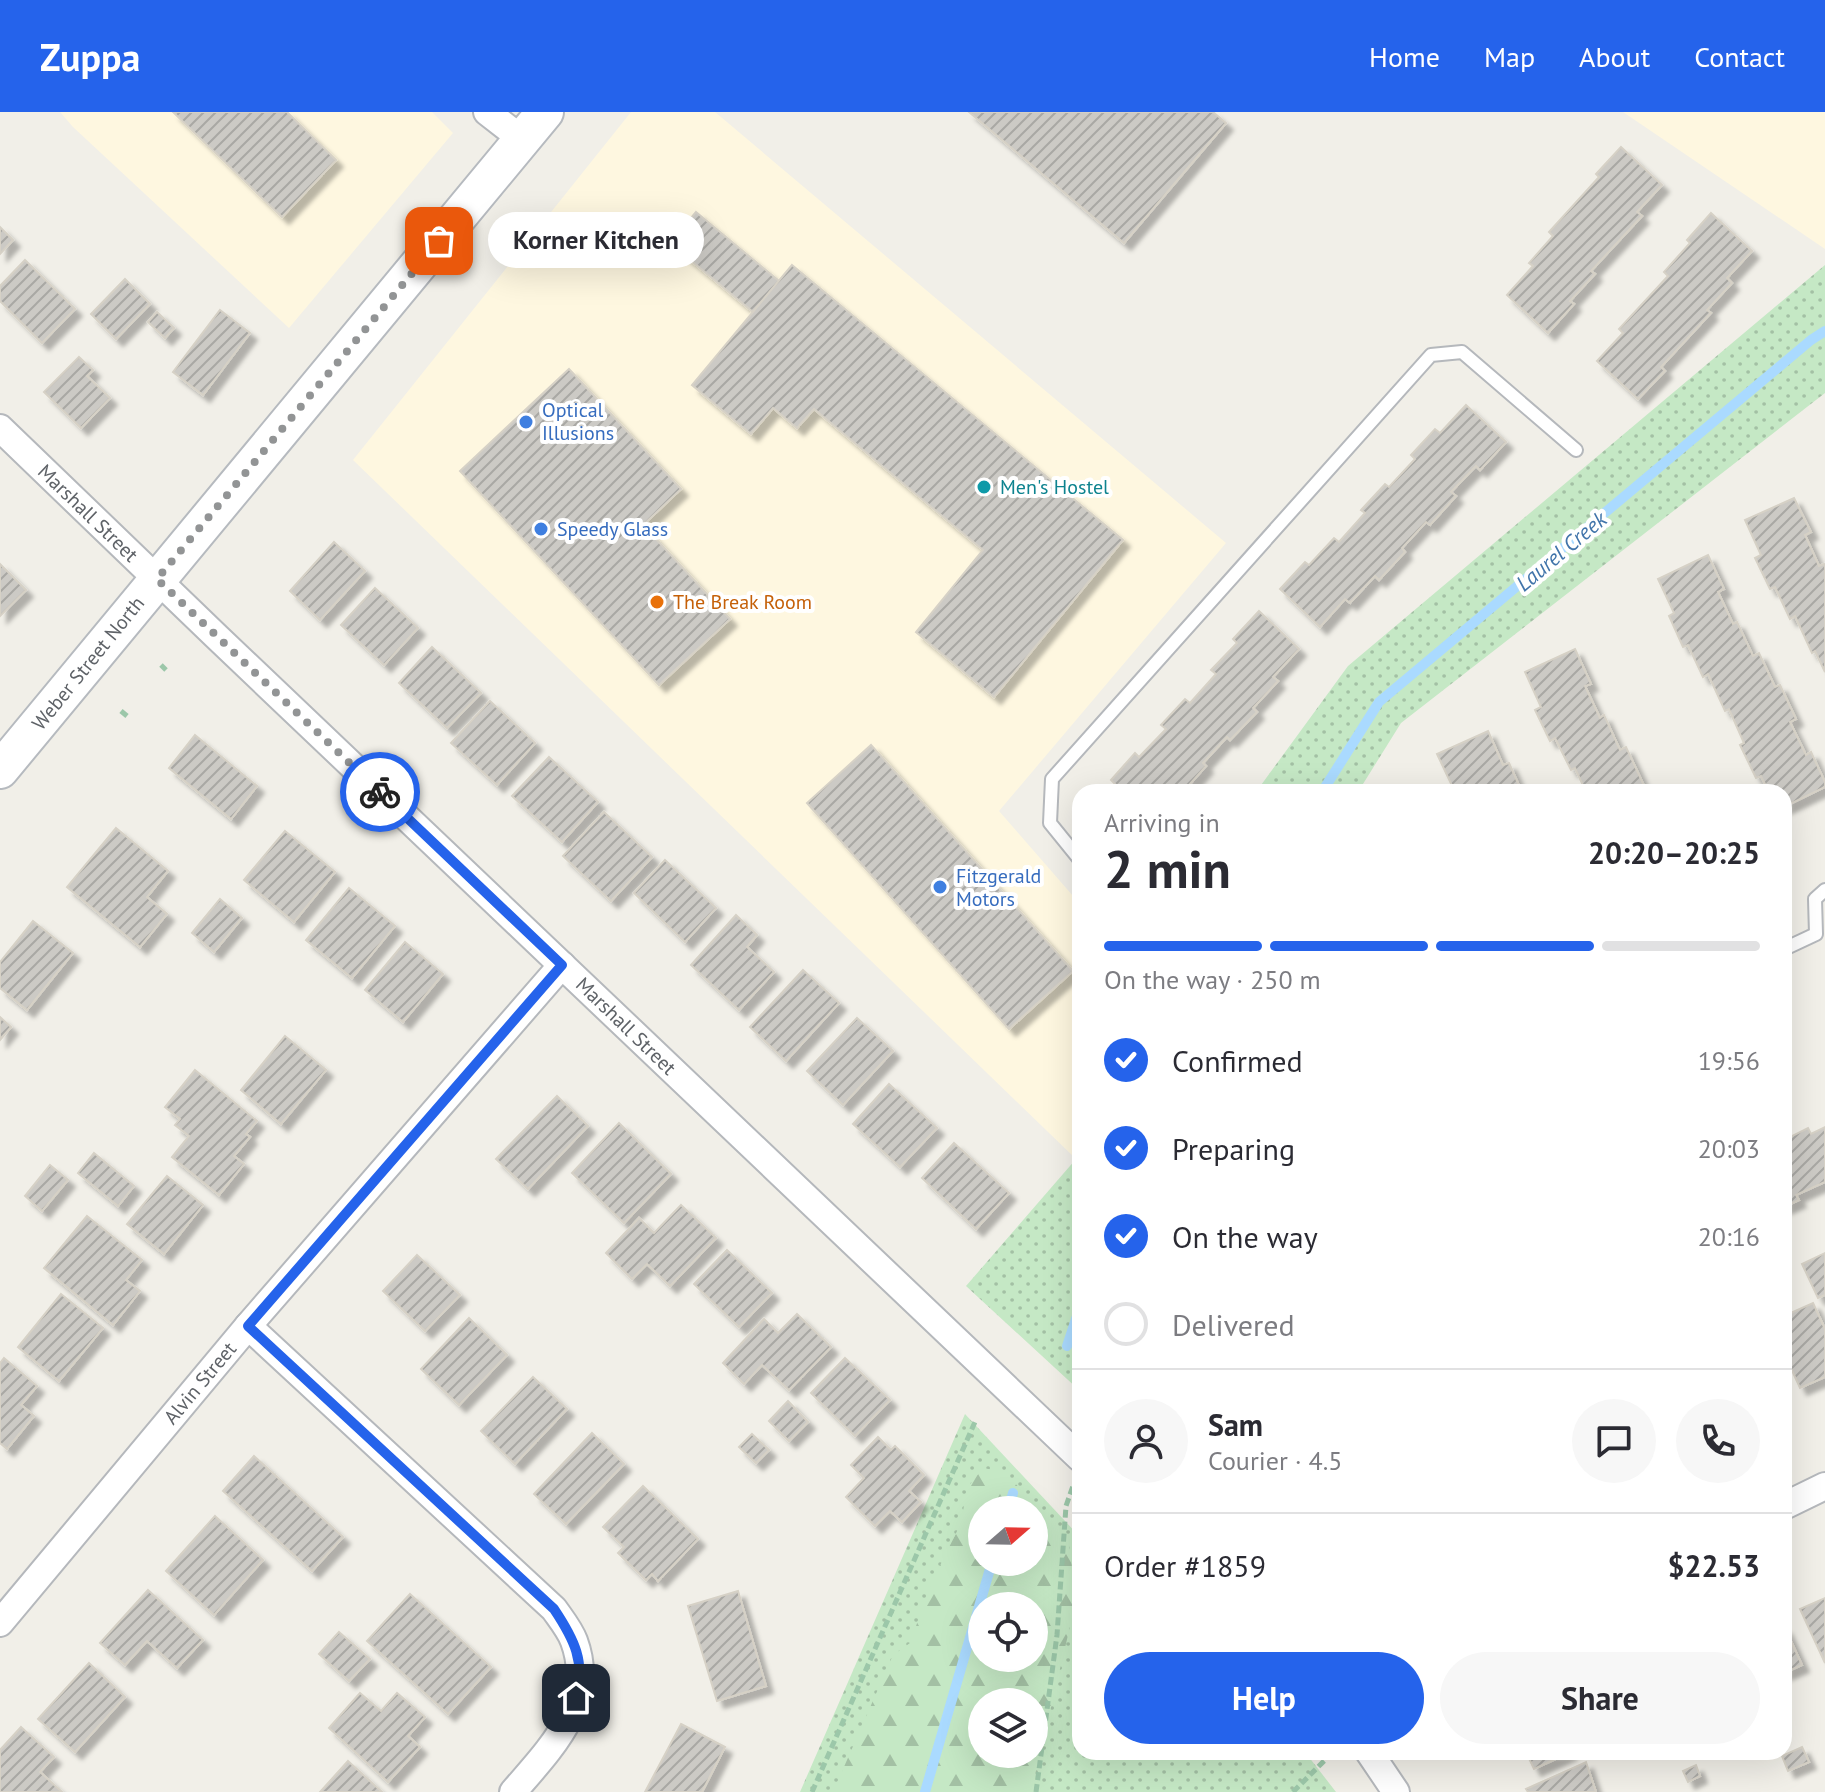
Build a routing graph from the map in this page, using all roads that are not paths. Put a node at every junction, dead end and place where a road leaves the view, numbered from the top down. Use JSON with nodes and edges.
{"nodes":[{"id":1,"x":487,"y":112,"type":"edge"},
{"id":2,"x":545,"y":112,"type":"edge"},
{"id":3,"x":523,"y":140,"type":"junction"},
{"id":4,"x":0,"y":428,"type":"edge"},
{"id":5,"x":1576,"y":450,"type":"dead end"},
{"id":6,"x":157,"y":579,"type":"junction"},
{"id":7,"x":0,"y":770,"type":"edge"},
{"id":8,"x":1072,"y":850,"type":"edge"},
{"id":9,"x":1825,"y":890,"type":"edge"},
{"id":10,"x":1792,"y":945,"type":"edge"},
{"id":11,"x":562,"y":965,"type":"junction"},
{"id":12,"x":248,"y":1326,"type":"junction"},
{"id":13,"x":1072,"y":1463,"type":"edge"},
{"id":14,"x":1825,"y":1486,"type":"edge"},
{"id":15,"x":1792,"y":1502,"type":"edge"},
{"id":16,"x":0,"y":1623,"type":"edge"},
{"id":17,"x":1374,"y":1760,"type":"edge"},
{"id":18,"x":513,"y":1792,"type":"edge"},
{"id":19,"x":1396,"y":1792,"type":"edge"}],
"edges":[{"from":1,"to":3,"type":"street"},
{"from":2,"to":3,"type":"main road","name":"Weber Street North"},
{"from":3,"to":6,"type":"main road","name":"Weber Street North"},
{"from":4,"to":6,"type":"street","name":"Marshall Street"},
{"from":5,"to":8,"type":"lane"},
{"from":6,"to":7,"type":"main road","name":"Weber Street North"},
{"from":6,"to":11,"type":"street","name":"Marshall Street"},
{"from":9,"to":10,"type":"lane"},
{"from":11,"to":12,"type":"street","name":"Alvin Street"},
{"from":11,"to":13,"type":"street","name":"Marshall Street"},
{"from":12,"to":16,"type":"street","name":"Alvin Street"},
{"from":12,"to":18,"type":"street"},
{"from":14,"to":15,"type":"street"},
{"from":17,"to":19,"type":"street"}]}
